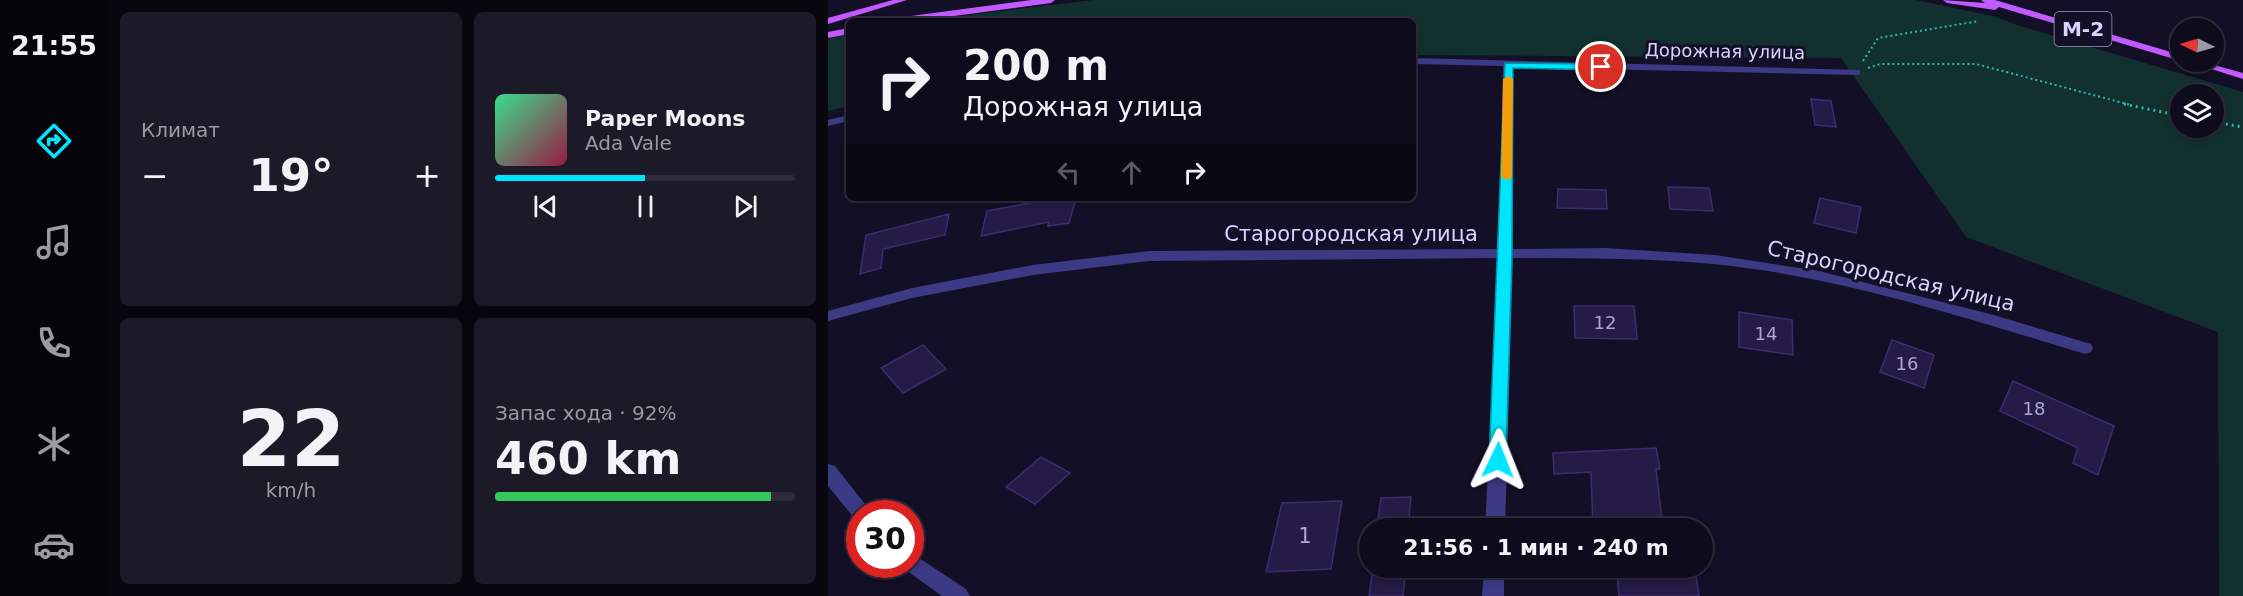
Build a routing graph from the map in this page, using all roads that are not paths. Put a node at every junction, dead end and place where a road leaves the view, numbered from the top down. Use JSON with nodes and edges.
{"nodes":[{"id":1,"x":880,"y":0,"type":"edge"},
{"id":2,"x":903,"y":0,"type":"edge"},
{"id":3,"x":1052,"y":0,"type":"edge"},
{"id":4,"x":1947,"y":0,"type":"edge"},
{"id":5,"x":1985,"y":0,"type":"edge"},
{"id":6,"x":2018,"y":0,"type":"edge"},
{"id":7,"x":2026,"y":12,"type":"junction"},
{"id":8,"x":828,"y":14,"type":"edge"},
{"id":9,"x":918,"y":18,"type":"edge"},
{"id":10,"x":828,"y":21,"type":"edge"},
{"id":11,"x":846,"y":31,"type":"edge"},
{"id":12,"x":828,"y":35,"type":"edge"},
{"id":13,"x":2170,"y":45,"type":"edge"},
{"id":14,"x":2170,"y":55,"type":"edge"},
{"id":15,"x":2224,"y":60,"type":"edge"},
{"id":16,"x":1416,"y":62,"type":"edge"},
{"id":17,"x":1508,"y":65,"type":"junction"},
{"id":18,"x":2243,"y":65,"type":"edge"},
{"id":19,"x":2224,"y":71,"type":"edge"},
{"id":20,"x":1856,"y":72,"type":"road end"},
{"id":21,"x":2243,"y":76,"type":"edge"},
{"id":22,"x":846,"y":119,"type":"edge"},
{"id":23,"x":828,"y":123,"type":"edge"},
{"id":24,"x":1506,"y":255,"type":"junction"},
{"id":25,"x":828,"y":316,"type":"edge"},
{"id":26,"x":2085,"y":348,"type":"dead end"},
{"id":27,"x":828,"y":472,"type":"edge"},
{"id":28,"x":851,"y":500,"type":"edge"},
{"id":29,"x":1495,"y":518,"type":"edge"},
{"id":30,"x":924,"y":571,"type":"edge"},
{"id":31,"x":1493,"y":578,"type":"edge"},
{"id":32,"x":959,"y":596,"type":"edge"},
{"id":33,"x":1492,"y":596,"type":"edge"}],
"edges":[{"from":1,"to":8,"type":"main road"},
{"from":2,"to":10,"type":"main road"},
{"from":3,"to":9,"type":"main road"},
{"from":4,"to":7,"type":"main road"},
{"from":5,"to":7,"type":"main road","number":"М-2"},
{"from":6,"to":13,"type":"main road","number":"М-2"},
{"from":7,"to":14,"type":"main road","number":"М-2"},
{"from":11,"to":12,"type":"main road"},
{"from":15,"to":18,"type":"main road"},
{"from":16,"to":17,"type":"street","name":"Дорожная улица"},
{"from":17,"to":20,"type":"street","name":"Дорожная улица"},
{"from":17,"to":24,"type":"street"},
{"from":19,"to":21,"type":"main road"},
{"from":22,"to":23,"type":"street"},
{"from":24,"to":25,"type":"street","name":"Старогородская улица"},
{"from":24,"to":26,"type":"street","name":"Старогородская улица"},
{"from":24,"to":29,"type":"street"},
{"from":27,"to":28,"type":"street"},
{"from":30,"to":32,"type":"street"},
{"from":31,"to":33,"type":"street"}]}
